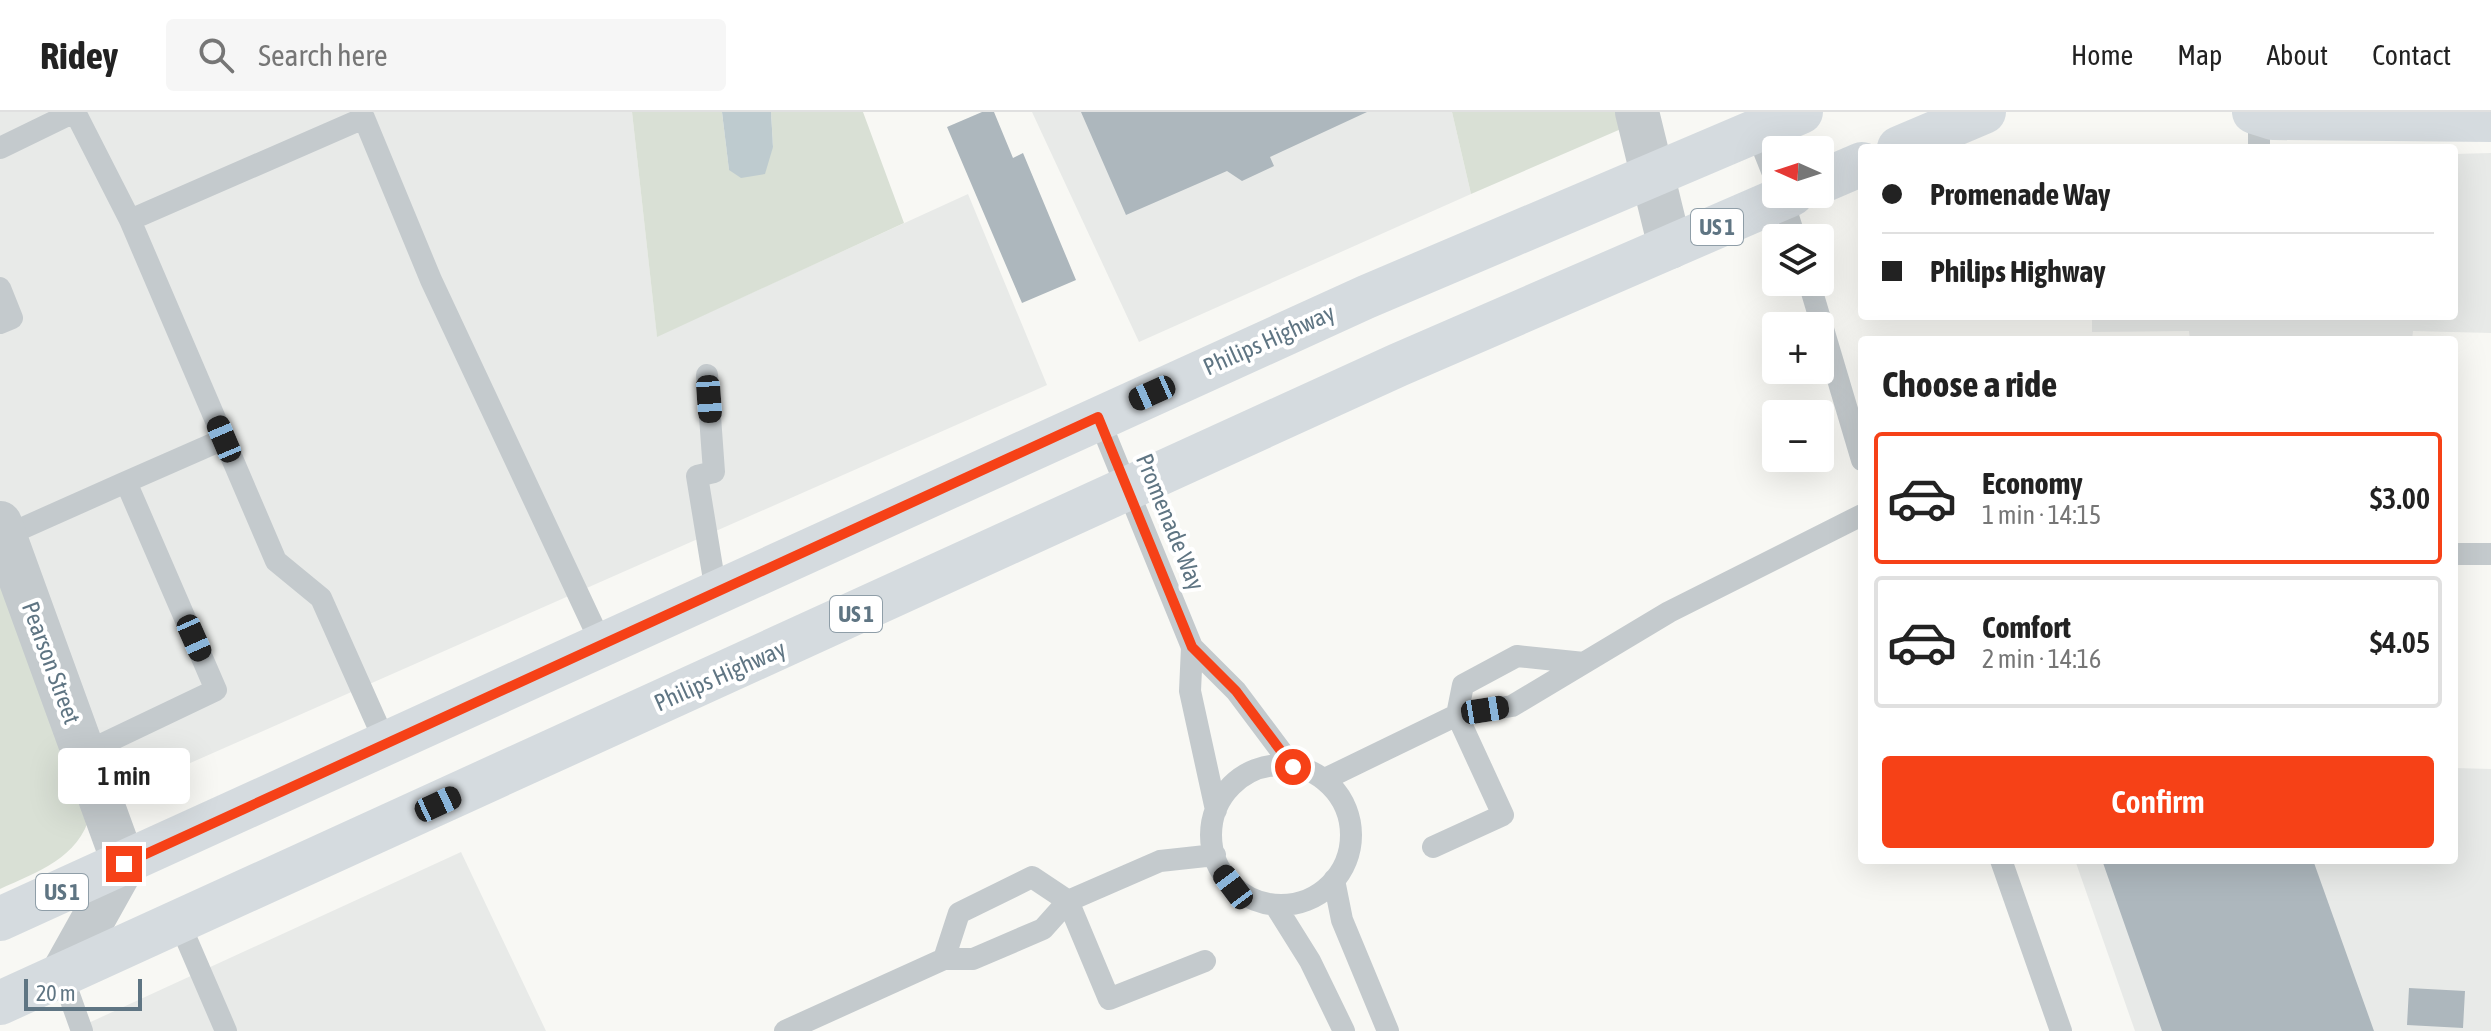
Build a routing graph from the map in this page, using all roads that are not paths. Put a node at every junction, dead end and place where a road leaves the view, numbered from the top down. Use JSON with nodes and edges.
{"nodes":[{"id":1,"x":74,"y":112,"type":"edge"},
{"id":2,"x":1637,"y":112,"type":"edge"},
{"id":3,"x":1801,"y":112,"type":"edge"},
{"id":4,"x":1984,"y":112,"type":"edge"},
{"id":5,"x":2491,"y":120,"type":"edge"},
{"id":6,"x":2257,"y":125,"type":"edge"},
{"id":7,"x":1756,"y":131,"type":"junction"},
{"id":8,"x":1762,"y":142,"type":"edge"},
{"id":9,"x":1908,"y":144,"type":"edge"},
{"id":10,"x":0,"y":148,"type":"edge"},
{"id":11,"x":1858,"y":166,"type":"edge"},
{"id":12,"x":1652,"y":173,"type":"junction"},
{"id":13,"x":1834,"y":177,"type":"edge"},
{"id":14,"x":1766,"y":208,"type":"edge"},
{"id":15,"x":130,"y":220,"type":"junction"},
{"id":16,"x":1670,"y":247,"type":"junction"},
{"id":17,"x":0,"y":288,"type":"edge"},
{"id":18,"x":1813,"y":296,"type":"edge"},
{"id":19,"x":0,"y":323,"type":"edge"},
{"id":20,"x":707,"y":375,"type":"dead end"},
{"id":21,"x":1098,"y":417,"type":"junction"},
{"id":22,"x":224,"y":439,"type":"junction"},
{"id":23,"x":1858,"y":447,"type":"edge"},
{"id":24,"x":126,"y":482,"type":"junction"},
{"id":25,"x":1129,"y":490,"type":"junction"},
{"id":26,"x":1858,"y":517,"type":"edge"},
{"id":27,"x":2,"y":530,"type":"edge"},
{"id":28,"x":2458,"y":554,"type":"edge"},
{"id":29,"x":2491,"y":554,"type":"edge"},
{"id":30,"x":716,"y":592,"type":"junction"},
{"id":31,"x":602,"y":645,"type":"junction"},
{"id":32,"x":1192,"y":647,"type":"junction"},
{"id":33,"x":1584,"y":663,"type":"junction"},
{"id":34,"x":1457,"y":715,"type":"junction"},
{"id":35,"x":386,"y":744,"type":"junction"},
{"id":36,"x":84,"y":753,"type":"junction"},
{"id":37,"x":1293,"y":767,"type":"junction"},
{"id":38,"x":1325,"y":779,"type":"junction"},
{"id":39,"x":1216,"y":810,"type":"junction"},
{"id":40,"x":1433,"y":847,"type":"dead end"},
{"id":41,"x":1215,"y":855,"type":"junction"},
{"id":42,"x":124,"y":864,"type":"junction"},
{"id":43,"x":2002,"y":864,"type":"edge"},
{"id":44,"x":1334,"y":880,"type":"junction"},
{"id":45,"x":1068,"y":901,"type":"junction"},
{"id":46,"x":1275,"y":905,"type":"junction"},
{"id":47,"x":0,"y":919,"type":"edge"},
{"id":48,"x":179,"y":922,"type":"junction"},
{"id":49,"x":944,"y":959,"type":"junction"},
{"id":50,"x":1205,"y":961,"type":"dead end"},
{"id":51,"x":62,"y":975,"type":"junction"},
{"id":52,"x":0,"y":1003,"type":"edge"},
{"id":53,"x":82,"y":1031,"type":"edge"},
{"id":54,"x":226,"y":1031,"type":"edge"},
{"id":55,"x":785,"y":1031,"type":"edge"},
{"id":56,"x":1344,"y":1031,"type":"edge"},
{"id":57,"x":1388,"y":1031,"type":"edge"},
{"id":58,"x":2061,"y":1031,"type":"edge"}],
"edges":[{"from":1,"to":10,"type":"lane"},
{"from":1,"to":15,"type":"lane"},
{"from":2,"to":12,"type":"street"},
{"from":3,"to":7,"type":"main road","name":"Philips Highway","number":"US 1"},
{"from":4,"to":9,"type":"main road"},
{"from":5,"to":6,"type":"main road"},
{"from":7,"to":8,"type":"lane"},
{"from":7,"to":12,"type":"main road","name":"Philips Highway","number":"US 1"},
{"from":11,"to":13,"type":"main road","name":"Philips Highway","number":"US 1"},
{"from":12,"to":16,"type":"street"},
{"from":12,"to":21,"type":"main road","name":"Philips Highway","number":"US 1"},
{"from":14,"to":16,"type":"main road","name":"Philips Highway","number":"US 1"},
{"from":15,"to":22,"type":"lane"},
{"from":15,"to":31,"type":"lane"},
{"from":16,"to":25,"type":"main road","name":"Philips Highway","number":"US 1"},
{"from":17,"to":19,"type":"lane"},
{"from":18,"to":23,"type":"lane"},
{"from":20,"to":30,"type":"lane"},
{"from":21,"to":25,"type":"lane","name":"Promenade Way"},
{"from":21,"to":30,"type":"main road","name":"Philips Highway","number":"US 1"},
{"from":22,"to":24,"type":"lane"},
{"from":22,"to":35,"type":"lane"},
{"from":24,"to":27,"type":"lane"},
{"from":24,"to":36,"type":"lane"},
{"from":25,"to":32,"type":"lane","name":"Promenade Way"},
{"from":25,"to":48,"type":"main road","name":"Philips Highway","number":"US 1"},
{"from":26,"to":33,"type":"lane"},
{"from":27,"to":36,"type":"street","name":"Pearson Street"},
{"from":28,"to":29,"type":"lane"},
{"from":30,"to":31,"type":"main road","name":"Philips Highway","number":"US 1"},
{"from":31,"to":35,"type":"main road","name":"Philips Highway","number":"US 1"},
{"from":32,"to":37,"type":"lane","name":"Promenade Way"},
{"from":32,"to":39,"type":"lane","name":"Promenade Way"},
{"from":33,"to":34,"type":"lane"},
{"from":33,"to":34,"type":"lane"},
{"from":34,"to":38,"type":"lane"},
{"from":34,"to":40,"type":"lane"},
{"from":35,"to":42,"type":"main road","name":"Philips Highway","number":"US 1"},
{"from":36,"to":42,"type":"street","name":"Pearson Street"},
{"from":37,"to":38,"type":"lane"},
{"from":37,"to":39,"type":"lane"},
{"from":38,"to":44,"type":"lane"},
{"from":39,"to":41,"type":"lane"},
{"from":41,"to":45,"type":"lane"},
{"from":41,"to":46,"type":"lane"},
{"from":42,"to":47,"type":"main road","name":"Philips Highway","number":"US 1"},
{"from":42,"to":51,"type":"street"},
{"from":43,"to":58,"type":"lane"},
{"from":44,"to":46,"type":"lane"},
{"from":44,"to":57,"type":"lane"},
{"from":45,"to":49,"type":"lane"},
{"from":45,"to":49,"type":"lane"},
{"from":45,"to":50,"type":"lane"},
{"from":46,"to":56,"type":"lane"},
{"from":48,"to":51,"type":"main road","name":"Philips Highway","number":"US 1"},
{"from":48,"to":54,"type":"lane"},
{"from":49,"to":55,"type":"lane"},
{"from":51,"to":52,"type":"main road","name":"Philips Highway","number":"US 1"},
{"from":51,"to":53,"type":"lane"}]}
